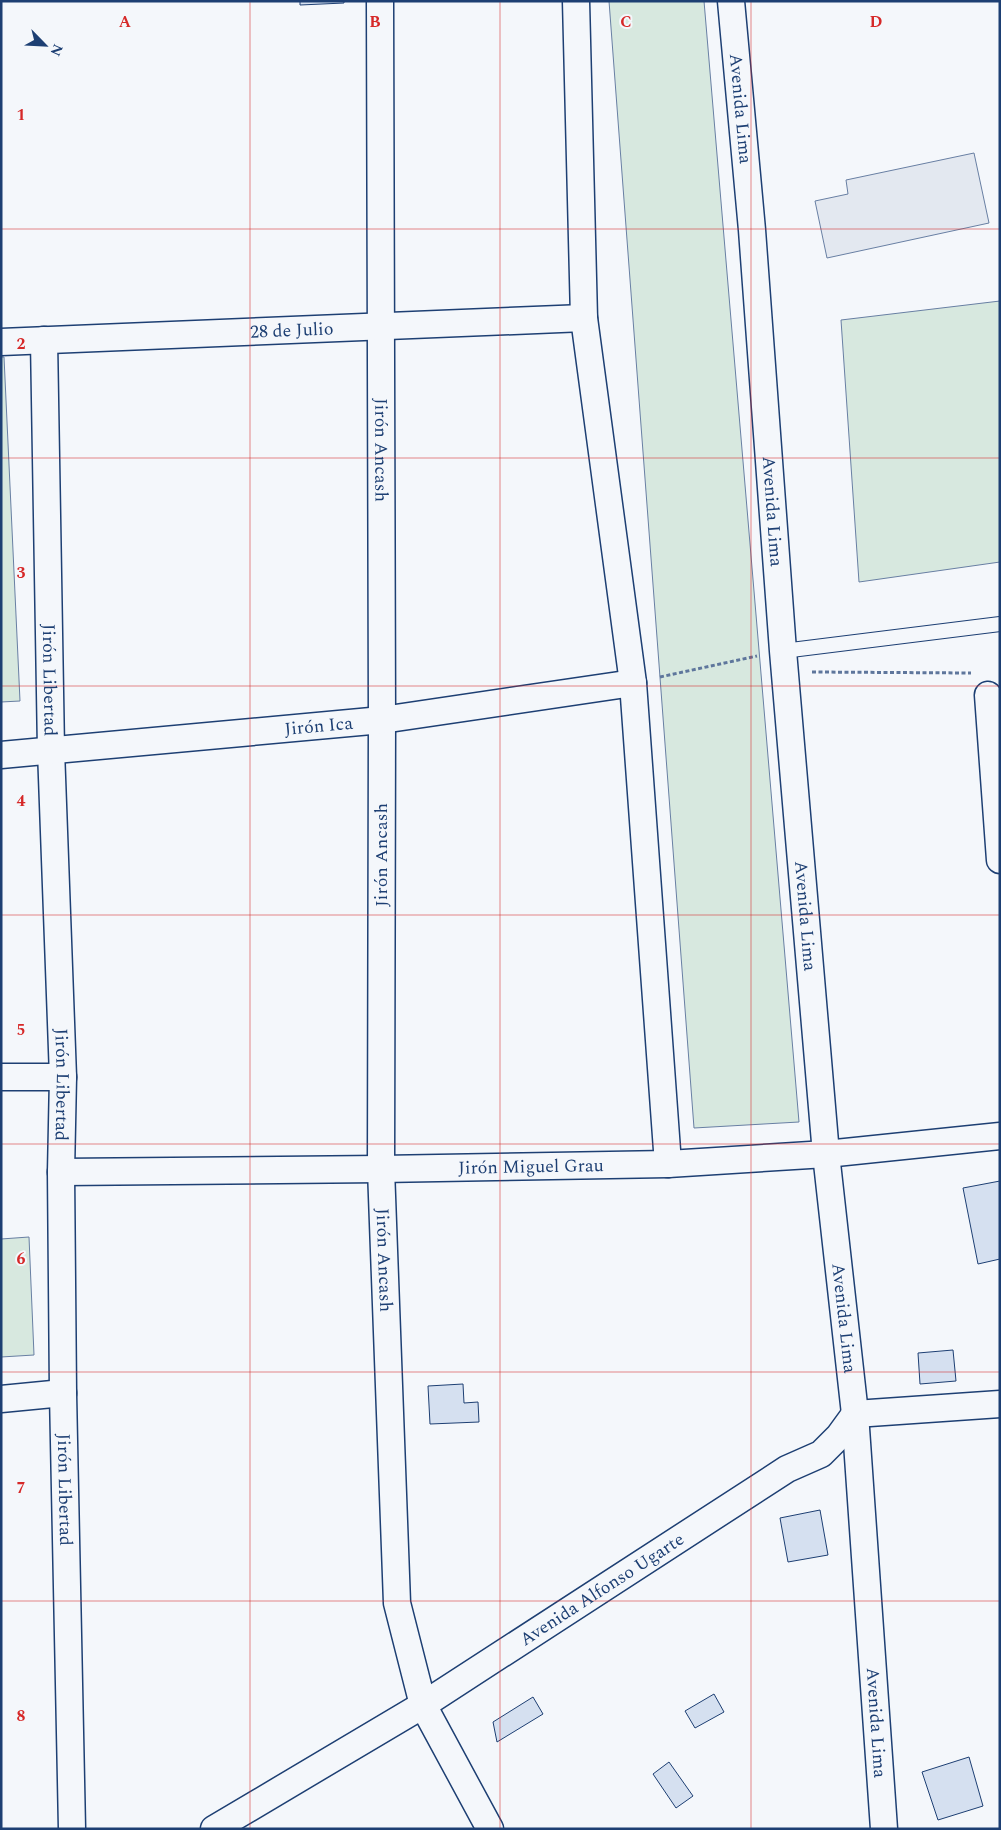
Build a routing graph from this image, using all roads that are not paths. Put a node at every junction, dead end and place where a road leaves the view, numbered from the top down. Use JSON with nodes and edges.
{"nodes":[{"id":1,"x":380,"y":1,"type":"edge"},
{"id":2,"x":576,"y":1,"type":"edge"},
{"id":3,"x":731,"y":1,"type":"edge"},
{"id":4,"x":584,"y":318,"type":"junction"},
{"id":5,"x":380,"y":326,"type":"junction"},
{"id":6,"x":44,"y":340,"type":"junction"},
{"id":7,"x":1,"y":342,"type":"edge"},
{"id":8,"x":1000,"y":624,"type":"edge"},
{"id":9,"x":784,"y":661,"type":"junction"},
{"id":10,"x":633,"y":683,"type":"junction"},
{"id":11,"x":988,"y":695,"type":"road end"},
{"id":12,"x":382,"y":720,"type":"junction"},
{"id":13,"x":51,"y":750,"type":"junction"},
{"id":14,"x":1,"y":755,"type":"edge"},
{"id":15,"x":1000,"y":860,"type":"edge"},
{"id":16,"x":1,"y":1077,"type":"edge"},
{"id":17,"x":63,"y":1077,"type":"junction"},
{"id":18,"x":1000,"y":1136,"type":"edge"},
{"id":19,"x":826,"y":1154,"type":"junction"},
{"id":20,"x":668,"y":1164,"type":"junction"},
{"id":21,"x":381,"y":1169,"type":"junction"},
{"id":22,"x":61,"y":1172,"type":"junction"},
{"id":23,"x":63,"y":1392,"type":"junction"},
{"id":24,"x":1,"y":1399,"type":"edge"},
{"id":25,"x":1000,"y":1404,"type":"edge"},
{"id":26,"x":855,"y":1414,"type":"junction"},
{"id":27,"x":423,"y":1706,"type":"junction"},
{"id":28,"x":72,"y":1829,"type":"edge"},
{"id":29,"x":214,"y":1829,"type":"edge"},
{"id":30,"x":490,"y":1829,"type":"edge"},
{"id":31,"x":884,"y":1829,"type":"edge"}],
"edges":[{"from":1,"to":5,"type":"street","name":"Jirón Ancash"},
{"from":2,"to":4,"type":"street"},
{"from":3,"to":9,"type":"street","name":"Avenida Lima"},
{"from":4,"to":5,"type":"street","name":"28 de Julio"},
{"from":4,"to":10,"type":"street"},
{"from":5,"to":6,"type":"street","name":"28 de Julio"},
{"from":5,"to":12,"type":"street","name":"Jirón Ancash"},
{"from":6,"to":7,"type":"street","name":"28 de Julio"},
{"from":6,"to":13,"type":"street","name":"Jirón Libertad"},
{"from":8,"to":9,"type":"lane"},
{"from":9,"to":19,"type":"street","name":"Avenida Lima"},
{"from":10,"to":12,"type":"street","name":"Jirón Ica"},
{"from":10,"to":20,"type":"street"},
{"from":11,"to":15,"type":"street"},
{"from":12,"to":13,"type":"street","name":"Jirón Ica"},
{"from":12,"to":21,"type":"street","name":"Jirón Ancash"},
{"from":13,"to":14,"type":"street","name":"Jirón Ica"},
{"from":13,"to":17,"type":"street","name":"Jirón Libertad"},
{"from":16,"to":17,"type":"street"},
{"from":17,"to":22,"type":"street","name":"Jirón Libertad"},
{"from":18,"to":19,"type":"street","name":"Jirón Miguel Grau"},
{"from":19,"to":20,"type":"street","name":"Jirón Miguel Grau"},
{"from":19,"to":26,"type":"street","name":"Avenida Lima"},
{"from":20,"to":21,"type":"street","name":"Jirón Miguel Grau"},
{"from":21,"to":22,"type":"street","name":"Jirón Miguel Grau"},
{"from":21,"to":27,"type":"street","name":"Jirón Ancash"},
{"from":22,"to":23,"type":"street","name":"Jirón Libertad"},
{"from":23,"to":24,"type":"street"},
{"from":23,"to":28,"type":"street","name":"Jirón Libertad"},
{"from":25,"to":26,"type":"street"},
{"from":26,"to":27,"type":"street","name":"Avenida Alfonso Ugarte"},
{"from":26,"to":31,"type":"street","name":"Avenida Lima"},
{"from":27,"to":29,"type":"street","name":"Avenida Alfonso Ugarte"},
{"from":27,"to":30,"type":"street","name":"Jirón Ancash"}]}
